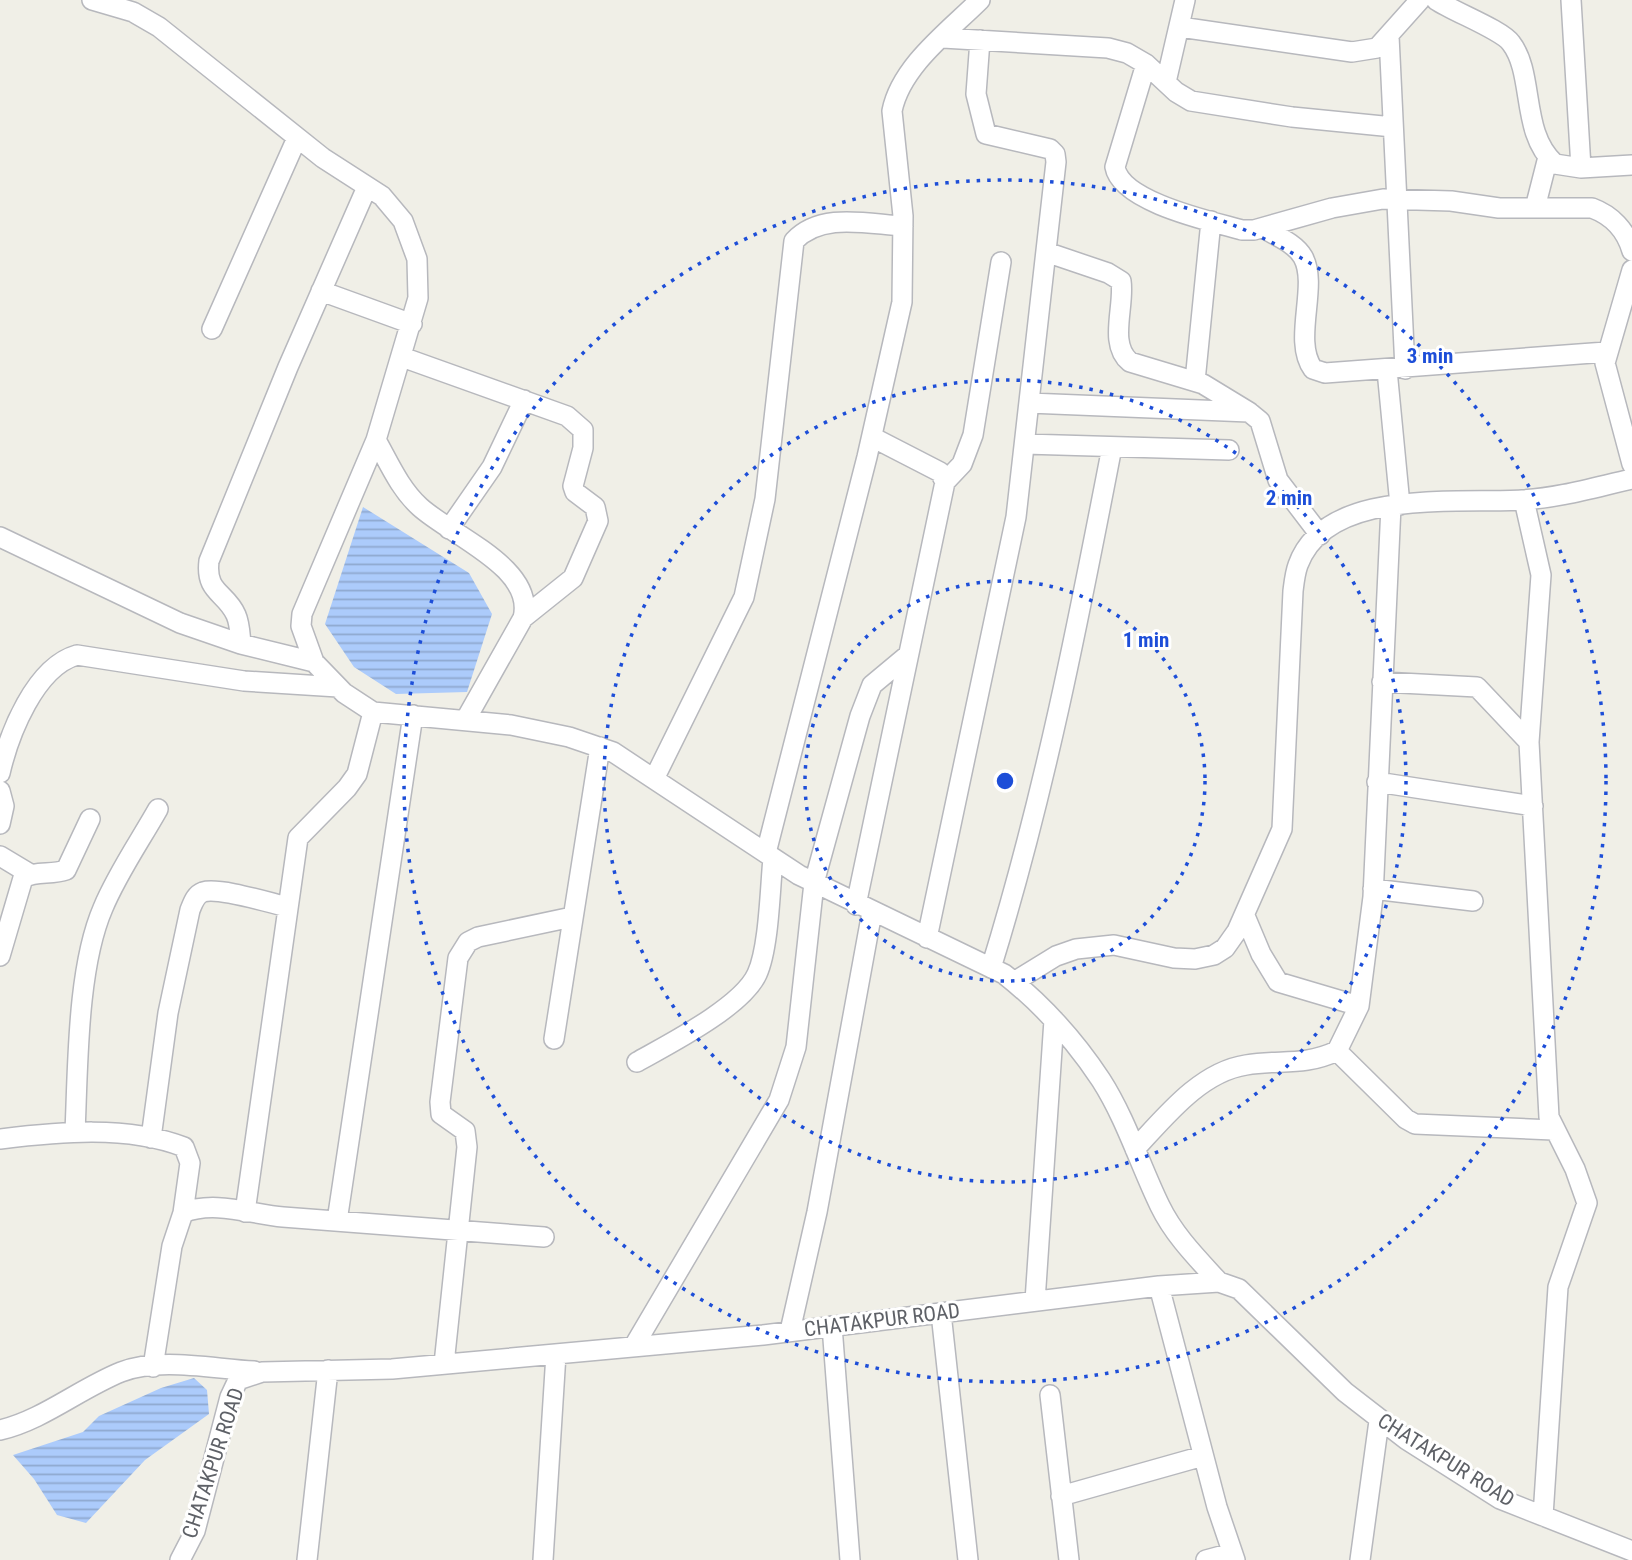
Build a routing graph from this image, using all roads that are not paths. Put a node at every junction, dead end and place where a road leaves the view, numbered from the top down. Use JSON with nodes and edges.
{"nodes":[{"id":1,"x":92,"y":0,"type":"edge"},
{"id":2,"x":980,"y":0,"type":"edge"},
{"id":3,"x":1185,"y":0,"type":"edge"},
{"id":4,"x":1420,"y":0,"type":"edge"},
{"id":5,"x":1436,"y":0,"type":"edge"},
{"id":6,"x":1571,"y":0,"type":"edge"},
{"id":7,"x":1180,"y":27,"type":"junction"},
{"id":8,"x":1389,"y":36,"type":"junction"},
{"id":9,"x":943,"y":38,"type":"junction"},
{"id":10,"x":980,"y":40,"type":"junction"},
{"id":11,"x":1146,"y":64,"type":"junction"},
{"id":12,"x":1166,"y":82,"type":"junction"},
{"id":13,"x":1393,"y":127,"type":"junction"},
{"id":14,"x":297,"y":138,"type":"junction"},
{"id":15,"x":1548,"y":157,"type":"junction"},
{"id":16,"x":1632,"y":165,"type":"edge"},
{"id":17,"x":1581,"y":168,"type":"junction"},
{"id":18,"x":367,"y":187,"type":"junction"},
{"id":19,"x":1395,"y":199,"type":"junction"},
{"id":20,"x":1535,"y":208,"type":"junction"},
{"id":21,"x":1211,"y":221,"type":"junction"},
{"id":22,"x":903,"y":226,"type":"junction"},
{"id":23,"x":1263,"y":228,"type":"junction"},
{"id":24,"x":1632,"y":251,"type":"edge"},
{"id":25,"x":1046,"y":252,"type":"junction"},
{"id":26,"x":1001,"y":262,"type":"dead end"},
{"id":27,"x":1632,"y":270,"type":"edge"},
{"id":28,"x":321,"y":291,"type":"junction"},
{"id":29,"x":412,"y":324,"type":"junction"},
{"id":30,"x":212,"y":329,"type":"dead end"},
{"id":31,"x":1606,"y":352,"type":"junction"},
{"id":32,"x":402,"y":357,"type":"junction"},
{"id":33,"x":1396,"y":370,"type":"junction"},
{"id":34,"x":1195,"y":382,"type":"junction"},
{"id":35,"x":524,"y":400,"type":"junction"},
{"id":36,"x":1029,"y":403,"type":"junction"},
{"id":37,"x":1249,"y":412,"type":"junction"},
{"id":38,"x":872,"y":437,"type":"junction"},
{"id":39,"x":376,"y":440,"type":"junction"},
{"id":40,"x":1025,"y":444,"type":"junction"},
{"id":41,"x":1112,"y":447,"type":"junction"},
{"id":42,"x":1229,"y":450,"type":"dead end"},
{"id":43,"x":1632,"y":464,"type":"edge"},
{"id":44,"x":1632,"y":479,"type":"edge"},
{"id":45,"x":945,"y":482,"type":"junction"},
{"id":46,"x":1524,"y":500,"type":"junction"},
{"id":47,"x":1396,"y":505,"type":"junction"},
{"id":48,"x":449,"y":529,"type":"junction"},
{"id":49,"x":1320,"y":535,"type":"junction"},
{"id":50,"x":0,"y":537,"type":"edge"},
{"id":51,"x":523,"y":618,"type":"junction"},
{"id":52,"x":242,"y":644,"type":"junction"},
{"id":53,"x":908,"y":655,"type":"junction"},
{"id":54,"x":314,"y":662,"type":"junction"},
{"id":55,"x":1382,"y":682,"type":"junction"},
{"id":56,"x":338,"y":687,"type":"junction"},
{"id":57,"x":373,"y":712,"type":"junction"},
{"id":58,"x":414,"y":715,"type":"junction"},
{"id":59,"x":466,"y":719,"type":"junction"},
{"id":60,"x":1529,"y":742,"type":"junction"},
{"id":61,"x":600,"y":747,"type":"junction"},
{"id":62,"x":0,"y":773,"type":"edge"},
{"id":63,"x":654,"y":779,"type":"junction"},
{"id":64,"x":1377,"y":782,"type":"junction"},
{"id":65,"x":0,"y":790,"type":"edge"},
{"id":66,"x":1533,"y":806,"type":"junction"},
{"id":67,"x":158,"y":809,"type":"dead end"},
{"id":68,"x":90,"y":819,"type":"dead end"},
{"id":69,"x":0,"y":824,"type":"edge"},
{"id":70,"x":0,"y":856,"type":"edge"},
{"id":71,"x":770,"y":856,"type":"junction"},
{"id":72,"x":30,"y":874,"type":"junction"},
{"id":73,"x":814,"y":883,"type":"junction"},
{"id":74,"x":1373,"y":889,"type":"junction"},
{"id":75,"x":1473,"y":901,"type":"dead end"},
{"id":76,"x":288,"y":907,"type":"junction"},
{"id":77,"x":864,"y":908,"type":"junction"},
{"id":78,"x":1245,"y":916,"type":"junction"},
{"id":79,"x":572,"y":917,"type":"junction"},
{"id":80,"x":4,"y":921,"type":"edge"},
{"id":81,"x":927,"y":938,"type":"junction"},
{"id":82,"x":0,"y":956,"type":"edge"},
{"id":83,"x":991,"y":968,"type":"junction"},
{"id":84,"x":1014,"y":982,"type":"junction"},
{"id":85,"x":1359,"y":1006,"type":"junction"},
{"id":86,"x":1054,"y":1020,"type":"junction"},
{"id":87,"x":554,"y":1039,"type":"dead end"},
{"id":88,"x":1337,"y":1051,"type":"junction"},
{"id":89,"x":637,"y":1062,"type":"dead end"},
{"id":90,"x":1553,"y":1130,"type":"junction"},
{"id":91,"x":75,"y":1132,"type":"junction"},
{"id":92,"x":151,"y":1138,"type":"junction"},
{"id":93,"x":0,"y":1139,"type":"edge"},
{"id":94,"x":1135,"y":1149,"type":"junction"},
{"id":95,"x":245,"y":1212,"type":"junction"},
{"id":96,"x":183,"y":1213,"type":"junction"},
{"id":97,"x":337,"y":1221,"type":"junction"},
{"id":98,"x":458,"y":1230,"type":"junction"},
{"id":99,"x":544,"y":1237,"type":"dead end"},
{"id":100,"x":1219,"y":1282,"type":"junction"},
{"id":101,"x":1159,"y":1286,"type":"junction"},
{"id":102,"x":1035,"y":1301,"type":"junction"},
{"id":103,"x":941,"y":1313,"type":"junction"},
{"id":104,"x":832,"y":1326,"type":"junction"},
{"id":105,"x":790,"y":1331,"type":"junction"},
{"id":106,"x":634,"y":1346,"type":"junction"},
{"id":107,"x":556,"y":1354,"type":"junction"},
{"id":108,"x":444,"y":1364,"type":"junction"},
{"id":109,"x":153,"y":1367,"type":"junction"},
{"id":110,"x":328,"y":1370,"type":"junction"},
{"id":111,"x":262,"y":1371,"type":"junction"},
{"id":112,"x":1050,"y":1395,"type":"dead end"},
{"id":113,"x":1379,"y":1421,"type":"junction"},
{"id":114,"x":0,"y":1430,"type":"edge"},
{"id":115,"x":1203,"y":1456,"type":"junction"},
{"id":116,"x":1061,"y":1496,"type":"junction"},
{"id":117,"x":1544,"y":1516,"type":"junction"},
{"id":118,"x":1623,"y":1552,"type":"edge"},
{"id":119,"x":1233,"y":1557,"type":"edge"},
{"id":120,"x":180,"y":1560,"type":"edge"},
{"id":121,"x":307,"y":1560,"type":"edge"},
{"id":122,"x":543,"y":1560,"type":"edge"},
{"id":123,"x":850,"y":1560,"type":"edge"},
{"id":124,"x":968,"y":1560,"type":"edge"},
{"id":125,"x":1069,"y":1560,"type":"edge"},
{"id":126,"x":1206,"y":1560,"type":"edge"},
{"id":127,"x":1360,"y":1560,"type":"edge"}],
"edges":[{"from":1,"to":14,"type":"street"},
{"from":2,"to":9,"type":"street"},
{"from":3,"to":7,"type":"street"},
{"from":4,"to":8,"type":"street"},
{"from":5,"to":15,"type":"street"},
{"from":6,"to":17,"type":"street"},
{"from":7,"to":8,"type":"street"},
{"from":7,"to":12,"type":"street"},
{"from":8,"to":13,"type":"street"},
{"from":9,"to":10,"type":"street"},
{"from":9,"to":22,"type":"street"},
{"from":10,"to":11,"type":"street"},
{"from":10,"to":25,"type":"street"},
{"from":11,"to":12,"type":"street"},
{"from":11,"to":21,"type":"street"},
{"from":12,"to":13,"type":"street"},
{"from":13,"to":19,"type":"street"},
{"from":14,"to":18,"type":"street"},
{"from":14,"to":30,"type":"street"},
{"from":15,"to":17,"type":"street"},
{"from":15,"to":20,"type":"street"},
{"from":16,"to":17,"type":"street"},
{"from":18,"to":28,"type":"street"},
{"from":18,"to":29,"type":"street"},
{"from":19,"to":20,"type":"street"},
{"from":19,"to":23,"type":"street"},
{"from":19,"to":33,"type":"street"},
{"from":20,"to":24,"type":"street"},
{"from":21,"to":23,"type":"street"},
{"from":21,"to":34,"type":"street"},
{"from":22,"to":38,"type":"street"},
{"from":22,"to":63,"type":"street"},
{"from":23,"to":33,"type":"street"},
{"from":25,"to":34,"type":"street"},
{"from":25,"to":36,"type":"street"},
{"from":26,"to":45,"type":"street"},
{"from":27,"to":31,"type":"street"},
{"from":28,"to":29,"type":"street"},
{"from":28,"to":52,"type":"street"},
{"from":29,"to":32,"type":"street"},
{"from":31,"to":33,"type":"street"},
{"from":31,"to":43,"type":"street"},
{"from":32,"to":35,"type":"street"},
{"from":32,"to":39,"type":"street"},
{"from":33,"to":47,"type":"street"},
{"from":34,"to":37,"type":"street"},
{"from":35,"to":48,"type":"street"},
{"from":35,"to":51,"type":"street"},
{"from":36,"to":37,"type":"street"},
{"from":36,"to":40,"type":"street"},
{"from":37,"to":49,"type":"street"},
{"from":38,"to":45,"type":"street"},
{"from":38,"to":71,"type":"street"},
{"from":39,"to":48,"type":"street"},
{"from":39,"to":54,"type":"street"},
{"from":40,"to":41,"type":"street"},
{"from":40,"to":81,"type":"street"},
{"from":41,"to":42,"type":"street"},
{"from":41,"to":83,"type":"street"},
{"from":44,"to":46,"type":"street"},
{"from":45,"to":53,"type":"street"},
{"from":46,"to":47,"type":"street"},
{"from":46,"to":60,"type":"street"},
{"from":47,"to":49,"type":"street"},
{"from":47,"to":55,"type":"street"},
{"from":48,"to":51,"type":"street"},
{"from":49,"to":78,"type":"street"},
{"from":50,"to":52,"type":"street"},
{"from":51,"to":59,"type":"street"},
{"from":52,"to":54,"type":"street"},
{"from":53,"to":73,"type":"street"},
{"from":53,"to":77,"type":"street"},
{"from":54,"to":56,"type":"street"},
{"from":55,"to":60,"type":"street"},
{"from":55,"to":64,"type":"street"},
{"from":56,"to":57,"type":"street"},
{"from":56,"to":62,"type":"street"},
{"from":57,"to":58,"type":"street"},
{"from":57,"to":76,"type":"street"},
{"from":58,"to":59,"type":"street"},
{"from":58,"to":97,"type":"street"},
{"from":59,"to":61,"type":"street"},
{"from":60,"to":66,"type":"street"},
{"from":61,"to":63,"type":"street"},
{"from":61,"to":79,"type":"street"},
{"from":63,"to":71,"type":"street"},
{"from":64,"to":66,"type":"street"},
{"from":64,"to":74,"type":"street"},
{"from":65,"to":69,"type":"street"},
{"from":66,"to":90,"type":"street"},
{"from":67,"to":91,"type":"street"},
{"from":68,"to":72,"type":"street"},
{"from":70,"to":72,"type":"street"},
{"from":71,"to":73,"type":"street"},
{"from":71,"to":89,"type":"street"},
{"from":72,"to":80,"type":"street"},
{"from":73,"to":77,"type":"street"},
{"from":73,"to":106,"type":"street"},
{"from":74,"to":75,"type":"street"},
{"from":74,"to":85,"type":"street"},
{"from":76,"to":92,"type":"street"},
{"from":76,"to":95,"type":"street"},
{"from":77,"to":81,"type":"street"},
{"from":77,"to":105,"type":"street"},
{"from":78,"to":84,"type":"street"},
{"from":78,"to":85,"type":"street"},
{"from":79,"to":87,"type":"street"},
{"from":79,"to":98,"type":"street"},
{"from":80,"to":82,"type":"street"},
{"from":81,"to":83,"type":"street"},
{"from":83,"to":84,"type":"street"},
{"from":84,"to":86,"type":"street"},
{"from":85,"to":88,"type":"street"},
{"from":86,"to":94,"type":"street"},
{"from":86,"to":102,"type":"street"},
{"from":88,"to":90,"type":"street"},
{"from":88,"to":94,"type":"street"},
{"from":90,"to":117,"type":"street"},
{"from":91,"to":92,"type":"street"},
{"from":91,"to":93,"type":"street"},
{"from":92,"to":96,"type":"street"},
{"from":94,"to":100,"type":"street"},
{"from":95,"to":96,"type":"street"},
{"from":95,"to":97,"type":"street"},
{"from":96,"to":109,"type":"street"},
{"from":97,"to":98,"type":"street"},
{"from":98,"to":99,"type":"street"},
{"from":98,"to":108,"type":"street"},
{"from":100,"to":101,"type":"street","name":"CHATAKPUR ROAD"},
{"from":100,"to":113,"type":"street","name":"CHATAKPUR ROAD"},
{"from":101,"to":102,"type":"street","name":"CHATAKPUR ROAD"},
{"from":101,"to":115,"type":"street"},
{"from":102,"to":103,"type":"street","name":"CHATAKPUR ROAD"},
{"from":103,"to":104,"type":"street","name":"CHATAKPUR ROAD"},
{"from":103,"to":124,"type":"street"},
{"from":104,"to":105,"type":"street","name":"CHATAKPUR ROAD"},
{"from":104,"to":123,"type":"street"},
{"from":105,"to":106,"type":"street","name":"CHATAKPUR ROAD"},
{"from":106,"to":107,"type":"street","name":"CHATAKPUR ROAD"},
{"from":107,"to":108,"type":"street","name":"CHATAKPUR ROAD"},
{"from":107,"to":122,"type":"street"},
{"from":108,"to":110,"type":"street","name":"CHATAKPUR ROAD"},
{"from":109,"to":111,"type":"street"},
{"from":109,"to":114,"type":"street"},
{"from":110,"to":111,"type":"street","name":"CHATAKPUR ROAD"},
{"from":110,"to":121,"type":"street"},
{"from":111,"to":120,"type":"street","name":"CHATAKPUR ROAD"},
{"from":112,"to":116,"type":"street"},
{"from":113,"to":117,"type":"street","name":"CHATAKPUR ROAD"},
{"from":113,"to":127,"type":"street"},
{"from":115,"to":116,"type":"street"},
{"from":115,"to":119,"type":"street"},
{"from":116,"to":125,"type":"street"},
{"from":117,"to":118,"type":"street","name":"CHATAKPUR ROAD"},
{"from":119,"to":126,"type":"street"}]}
